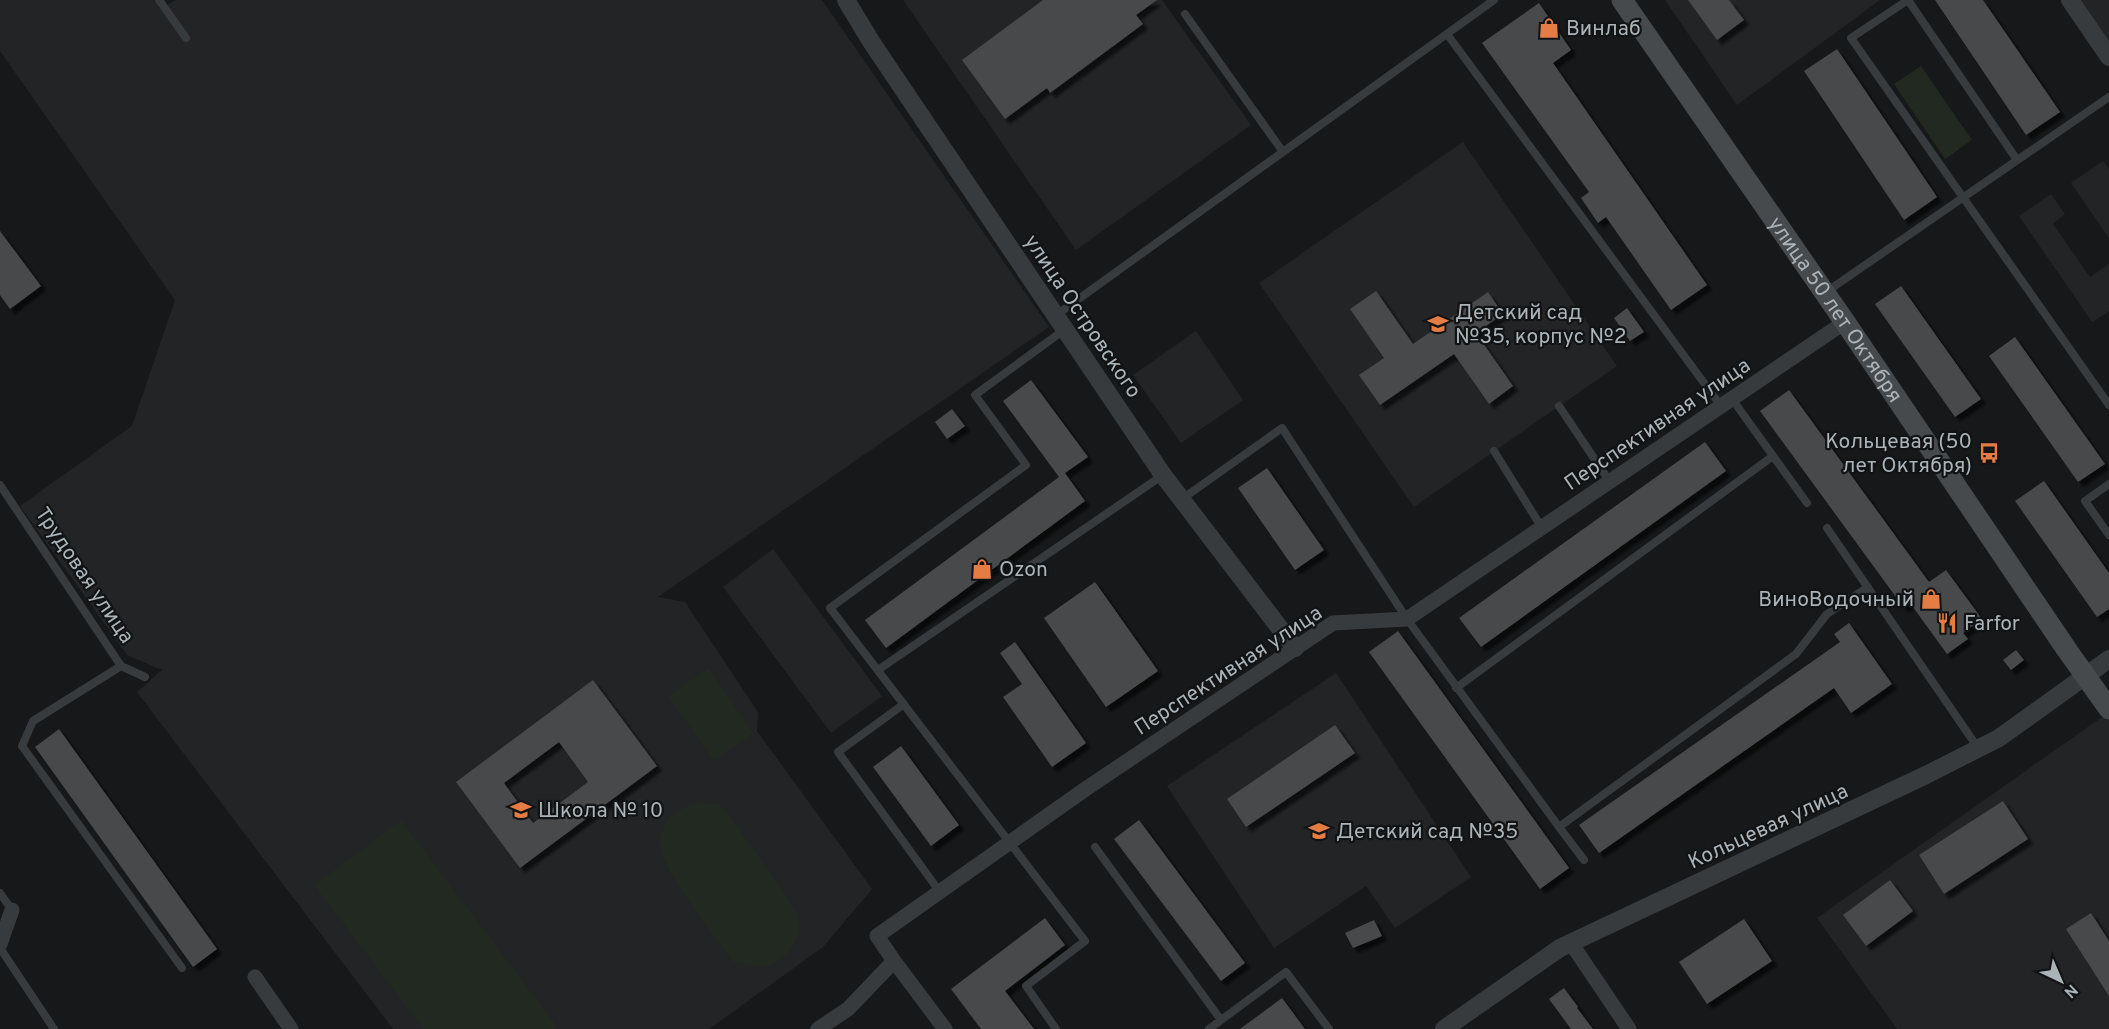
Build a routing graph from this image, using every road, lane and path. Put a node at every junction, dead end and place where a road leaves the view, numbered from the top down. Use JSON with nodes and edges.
{"nodes":[{"id":1,"x":159,"y":0,"type":"edge"},
{"id":2,"x":846,"y":0,"type":"edge"},
{"id":3,"x":1494,"y":0,"type":"edge"},
{"id":4,"x":1622,"y":0,"type":"edge"},
{"id":5,"x":1908,"y":0,"type":"edge"},
{"id":6,"x":2070,"y":0,"type":"edge"},
{"id":7,"x":1185,"y":14,"type":"dead end"},
{"id":8,"x":1447,"y":34,"type":"junction"},
{"id":9,"x":186,"y":39,"type":"dead end"},
{"id":10,"x":2109,"y":57,"type":"edge"},
{"id":11,"x":2109,"y":97,"type":"edge"},
{"id":12,"x":1283,"y":152,"type":"junction"},
{"id":13,"x":2017,"y":160,"type":"junction"},
{"id":14,"x":1963,"y":198,"type":"junction"},
{"id":15,"x":1825,"y":292,"type":"junction"},
{"id":16,"x":1845,"y":322,"type":"junction"},
{"id":17,"x":1060,"y":323,"type":"junction"},
{"id":18,"x":1726,"y":403,"type":"junction"},
{"id":19,"x":2109,"y":405,"type":"edge"},
{"id":20,"x":1559,"y":406,"type":"dead end"},
{"id":21,"x":1494,"y":451,"type":"dead end"},
{"id":22,"x":1773,"y":456,"type":"junction"},
{"id":23,"x":1163,"y":475,"type":"junction"},
{"id":24,"x":1610,"y":482,"type":"junction"},
{"id":25,"x":2109,"y":484,"type":"edge"},
{"id":26,"x":0,"y":485,"type":"edge"},
{"id":27,"x":1180,"y":500,"type":"junction"},
{"id":28,"x":1808,"y":503,"type":"dead end"},
{"id":29,"x":1542,"y":528,"type":"junction"},
{"id":30,"x":1827,"y":528,"type":"dead end"},
{"id":31,"x":2109,"y":535,"type":"edge"},
{"id":32,"x":1868,"y":587,"type":"junction"},
{"id":33,"x":1407,"y":619,"type":"junction"},
{"id":34,"x":1295,"y":648,"type":"junction"},
{"id":35,"x":2109,"y":659,"type":"edge"},
{"id":36,"x":121,"y":666,"type":"junction"},
{"id":37,"x":878,"y":670,"type":"junction"},
{"id":38,"x":2084,"y":676,"type":"junction"},
{"id":39,"x":145,"y":677,"type":"dead end"},
{"id":40,"x":1456,"y":688,"type":"junction"},
{"id":41,"x":904,"y":704,"type":"junction"},
{"id":42,"x":2109,"y":709,"type":"edge"},
{"id":43,"x":1978,"y":748,"type":"junction"},
{"id":44,"x":1559,"y":827,"type":"junction"},
{"id":45,"x":1010,"y":842,"type":"junction"},
{"id":46,"x":1095,"y":847,"type":"dead end"},
{"id":47,"x":1584,"y":860,"type":"dead end"},
{"id":48,"x":939,"y":892,"type":"junction"},
{"id":49,"x":0,"y":893,"type":"edge"},
{"id":50,"x":12,"y":910,"type":"joint"},
{"id":51,"x":1571,"y":943,"type":"junction"},
{"id":52,"x":0,"y":946,"type":"edge"},
{"id":53,"x":894,"y":961,"type":"junction"},
{"id":54,"x":182,"y":968,"type":"dead end"},
{"id":55,"x":255,"y":977,"type":"dead end"},
{"id":56,"x":1221,"y":1020,"type":"junction"},
{"id":57,"x":54,"y":1029,"type":"edge"},
{"id":58,"x":291,"y":1029,"type":"edge"},
{"id":59,"x":818,"y":1029,"type":"edge"},
{"id":60,"x":945,"y":1029,"type":"edge"},
{"id":61,"x":1056,"y":1029,"type":"edge"},
{"id":62,"x":1209,"y":1029,"type":"edge"},
{"id":63,"x":1329,"y":1029,"type":"edge"},
{"id":64,"x":1444,"y":1029,"type":"edge"},
{"id":65,"x":1629,"y":1029,"type":"edge"}],
"edges":[{"from":1,"to":9,"type":"lane"},
{"from":2,"to":17,"type":"street","name":"улица Островского"},
{"from":3,"to":8,"type":"lane"},
{"from":4,"to":15,"type":"main road","name":"улица 50 лет Октября"},
{"from":5,"to":13,"type":"lane"},
{"from":5,"to":14,"type":"lane"},
{"from":6,"to":10,"type":"street"},
{"from":7,"to":12,"type":"lane"},
{"from":8,"to":12,"type":"lane"},
{"from":8,"to":18,"type":"lane"},
{"from":11,"to":13,"type":"lane"},
{"from":12,"to":17,"type":"lane"},
{"from":13,"to":14,"type":"lane"},
{"from":14,"to":15,"type":"lane"},
{"from":14,"to":19,"type":"lane"},
{"from":15,"to":16,"type":"main road","name":"улица 50 лет Октября"},
{"from":16,"to":18,"type":"street","name":"Перспективная улица"},
{"from":16,"to":38,"type":"main road","name":"улица 50 лет Октября"},
{"from":17,"to":23,"type":"street","name":"улица Островского"},
{"from":17,"to":37,"type":"lane"},
{"from":18,"to":22,"type":"lane"},
{"from":18,"to":24,"type":"street","name":"Перспективная улица"},
{"from":20,"to":24,"type":"lane"},
{"from":21,"to":29,"type":"lane"},
{"from":22,"to":28,"type":"lane"},
{"from":22,"to":40,"type":"lane"},
{"from":23,"to":27,"type":"street","name":"улица Островского"},
{"from":23,"to":37,"type":"lane"},
{"from":24,"to":29,"type":"street","name":"Перспективная улица"},
{"from":25,"to":31,"type":"lane"},
{"from":26,"to":36,"type":"lane","name":"Трудовая улица"},
{"from":27,"to":33,"type":"lane"},
{"from":27,"to":34,"type":"street","name":"улица Островского"},
{"from":29,"to":33,"type":"street","name":"Перспективная улица"},
{"from":30,"to":32,"type":"lane"},
{"from":32,"to":43,"type":"lane"},
{"from":32,"to":44,"type":"lane"},
{"from":33,"to":34,"type":"street","name":"Перспективная улица"},
{"from":33,"to":40,"type":"lane"},
{"from":34,"to":45,"type":"street","name":"Перспективная улица"},
{"from":35,"to":38,"type":"street","name":"Кольцевая улица"},
{"from":36,"to":39,"type":"lane","name":"Трудовая улица"},
{"from":36,"to":54,"type":"lane"},
{"from":37,"to":41,"type":"lane"},
{"from":38,"to":42,"type":"main road","name":"улица 50 лет Октября"},
{"from":38,"to":43,"type":"street","name":"Кольцевая улица"},
{"from":40,"to":44,"type":"lane"},
{"from":41,"to":45,"type":"lane"},
{"from":41,"to":48,"type":"lane"},
{"from":43,"to":51,"type":"street","name":"Кольцевая улица"},
{"from":44,"to":47,"type":"lane"},
{"from":45,"to":48,"type":"street","name":"Перспективная улица"},
{"from":45,"to":61,"type":"lane"},
{"from":46,"to":56,"type":"lane"},
{"from":48,"to":53,"type":"street","name":"Перспективная улица"},
{"from":49,"to":50,"type":"lane"},
{"from":50,"to":52,"type":"street"},
{"from":51,"to":64,"type":"street","name":"Кольцевая улица"},
{"from":51,"to":65,"type":"street"},
{"from":52,"to":57,"type":"lane"},
{"from":53,"to":59,"type":"street"},
{"from":53,"to":60,"type":"street"},
{"from":55,"to":58,"type":"street"},
{"from":56,"to":62,"type":"lane"},
{"from":56,"to":63,"type":"lane"}]}
